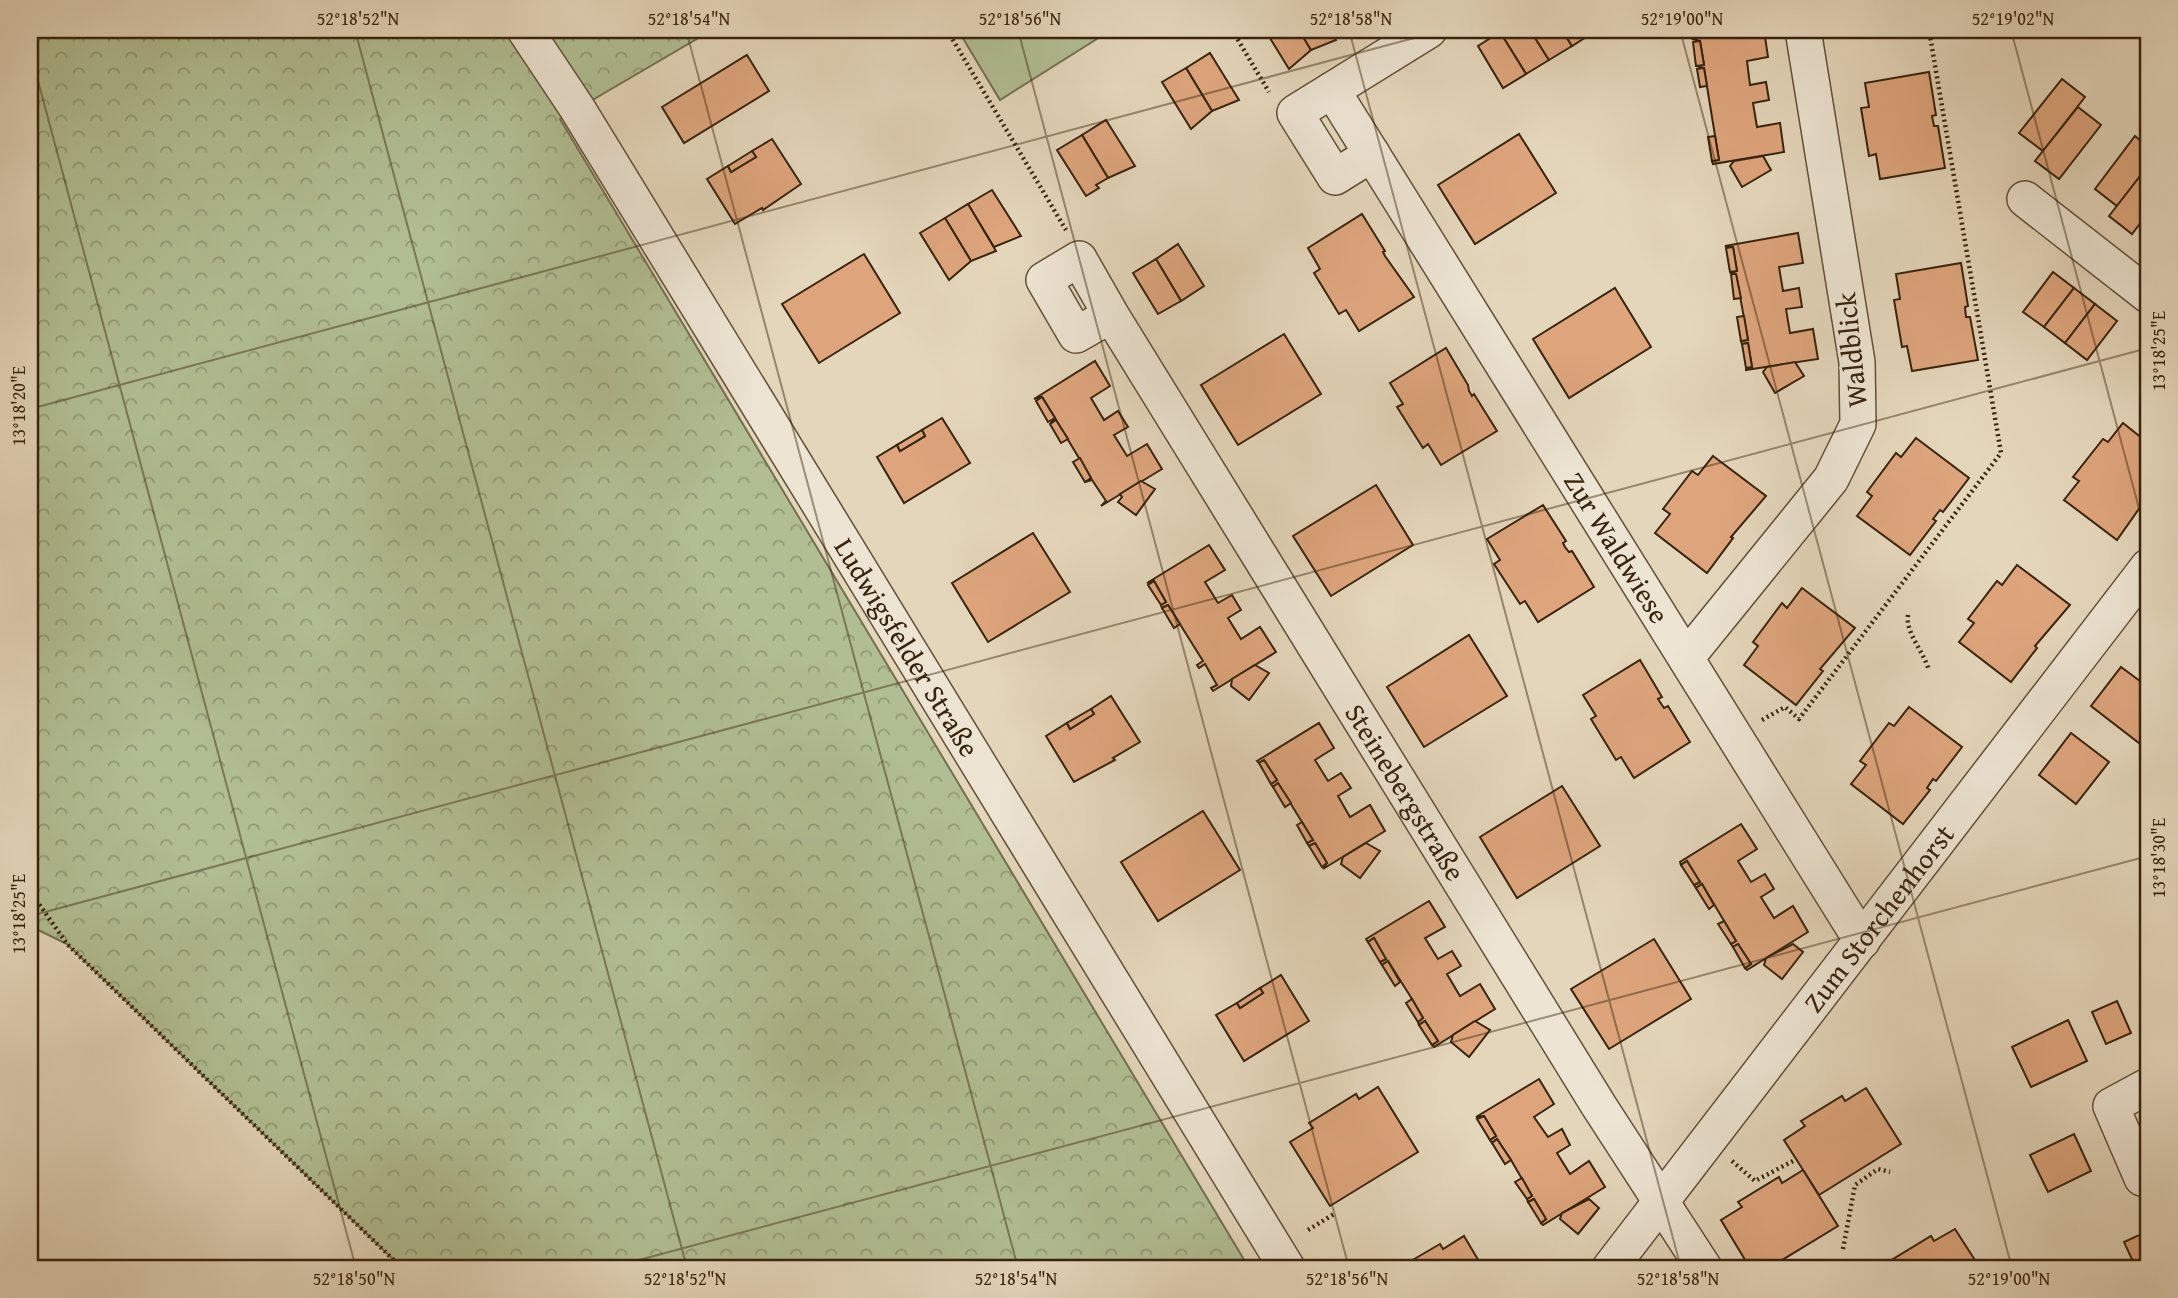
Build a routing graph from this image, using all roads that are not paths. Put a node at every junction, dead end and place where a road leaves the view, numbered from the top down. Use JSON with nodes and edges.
{"nodes":[{"id":1,"x":525,"y":30,"type":"edge"},
{"id":2,"x":1429,"y":30,"type":"edge"},
{"id":3,"x":1803,"y":30,"type":"edge"},
{"id":4,"x":1332,"y":90,"type":"junction"},
{"id":5,"x":1372,"y":154,"type":"junction"},
{"id":6,"x":2025,"y":199,"type":"dead end"},
{"id":7,"x":1079,"y":259,"type":"road end"},
{"id":8,"x":2148,"y":295,"type":"edge"},
{"id":9,"x":2148,"y":567,"type":"edge"},
{"id":10,"x":1686,"y":658,"type":"junction"},
{"id":11,"x":1862,"y":941,"type":"junction"},
{"id":12,"x":2148,"y":1086,"type":"edge"},
{"id":13,"x":2148,"y":1175,"type":"edge"},
{"id":14,"x":1663,"y":1202,"type":"junction"},
{"id":15,"x":1287,"y":1268,"type":"edge"},
{"id":16,"x":1610,"y":1268,"type":"edge"},
{"id":17,"x":1704,"y":1268,"type":"edge"}],
"edges":[{"from":1,"to":15,"type":"street","name":"Ludwigsfelder Straße"},
{"from":2,"to":4,"type":"street"},
{"from":3,"to":10,"type":"street","name":"Waldblick"},
{"from":4,"to":5,"type":"street","name":"Zur Waldwiese"},
{"from":4,"to":5,"type":"street"},
{"from":5,"to":10,"type":"street","name":"Zur Waldwiese"},
{"from":6,"to":8,"type":"street"},
{"from":7,"to":14,"type":"street","name":"Steinebergstraße"},
{"from":9,"to":11,"type":"street","name":"Zum Storchenhorst"},
{"from":10,"to":11,"type":"street","name":"Zur Waldwiese"},
{"from":11,"to":14,"type":"street","name":"Zum Storchenhorst"},
{"from":12,"to":13,"type":"street"},
{"from":14,"to":16,"type":"street","name":"Zum Storchenhorst"},
{"from":14,"to":17,"type":"street","name":"Steinebergstraße"}]}
